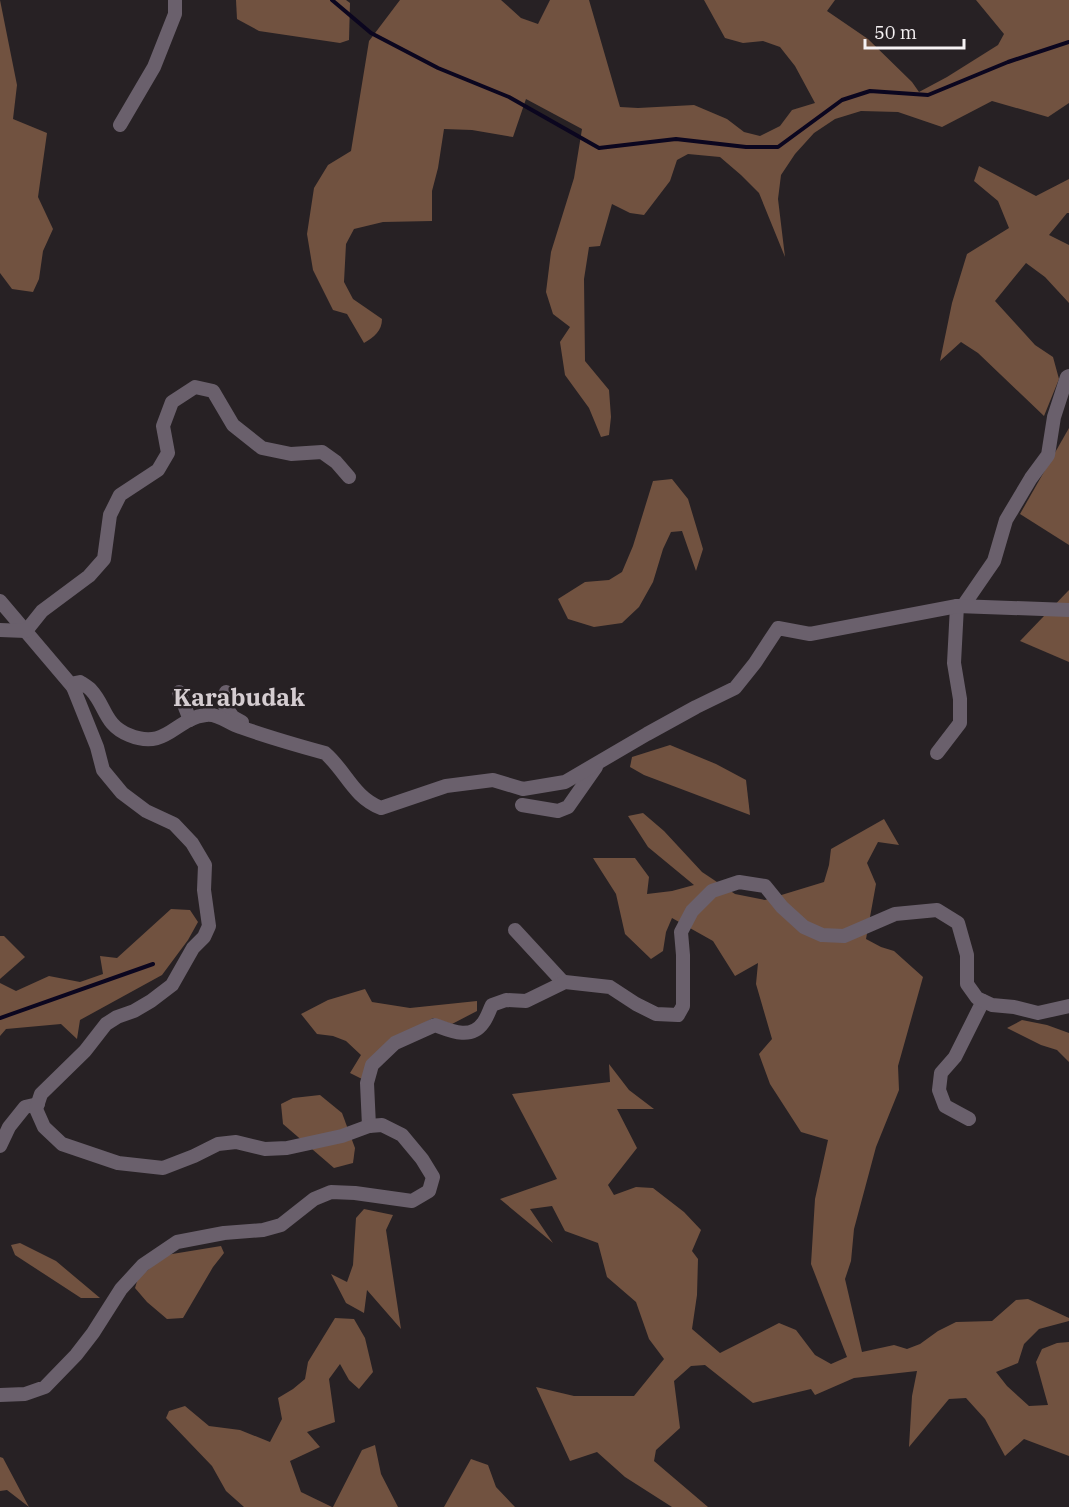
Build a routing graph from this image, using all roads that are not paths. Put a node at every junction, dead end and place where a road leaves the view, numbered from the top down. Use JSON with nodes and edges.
{"nodes":[{"id":1,"x":175,"y":0,"type":"edge"},
{"id":2,"x":120,"y":125,"type":"dead end"},
{"id":3,"x":1069,"y":376,"type":"edge"},
{"id":4,"x":349,"y":477,"type":"dead end"},
{"id":5,"x":0,"y":601,"type":"edge"},
{"id":6,"x":960,"y":606,"type":"junction"},
{"id":7,"x":1069,"y":610,"type":"edge"},
{"id":8,"x":0,"y":630,"type":"edge"},
{"id":9,"x":26,"y":631,"type":"junction"},
{"id":10,"x":74,"y":687,"type":"junction"},
{"id":11,"x":179,"y":692,"type":"dead end"},
{"id":12,"x":226,"y":692,"type":"dead end"},
{"id":13,"x":190,"y":720,"type":"junction"},
{"id":14,"x":262,"y":734,"type":"junction"},
{"id":15,"x":937,"y":753,"type":"dead end"},
{"id":16,"x":601,"y":761,"type":"junction"},
{"id":17,"x":522,"y":805,"type":"dead end"},
{"id":18,"x":515,"y":930,"type":"dead end"},
{"id":19,"x":563,"y":982,"type":"junction"},
{"id":20,"x":983,"y":1001,"type":"junction"},
{"id":21,"x":1069,"y":1006,"type":"edge"},
{"id":22,"x":38,"y":1104,"type":"junction"},
{"id":23,"x":969,"y":1119,"type":"dead end"},
{"id":24,"x":369,"y":1126,"type":"junction"},
{"id":25,"x":0,"y":1146,"type":"edge"},
{"id":26,"x":0,"y":1395,"type":"edge"}],
"edges":[{"from":1,"to":2,"type":"street"},
{"from":3,"to":6,"type":"street"},
{"from":4,"to":9,"type":"street"},
{"from":5,"to":9,"type":"street"},
{"from":6,"to":7,"type":"street"},
{"from":6,"to":15,"type":"street"},
{"from":6,"to":16,"type":"street"},
{"from":8,"to":9,"type":"street"},
{"from":9,"to":10,"type":"street"},
{"from":10,"to":13,"type":"street"},
{"from":10,"to":22,"type":"street"},
{"from":11,"to":13,"type":"street"},
{"from":12,"to":14,"type":"street"},
{"from":13,"to":14,"type":"street"},
{"from":14,"to":16,"type":"street"},
{"from":16,"to":17,"type":"street"},
{"from":18,"to":19,"type":"street"},
{"from":19,"to":20,"type":"street"},
{"from":19,"to":24,"type":"street"},
{"from":20,"to":21,"type":"street"},
{"from":20,"to":23,"type":"street"},
{"from":22,"to":24,"type":"street"},
{"from":22,"to":25,"type":"street"},
{"from":24,"to":26,"type":"street"}]}
